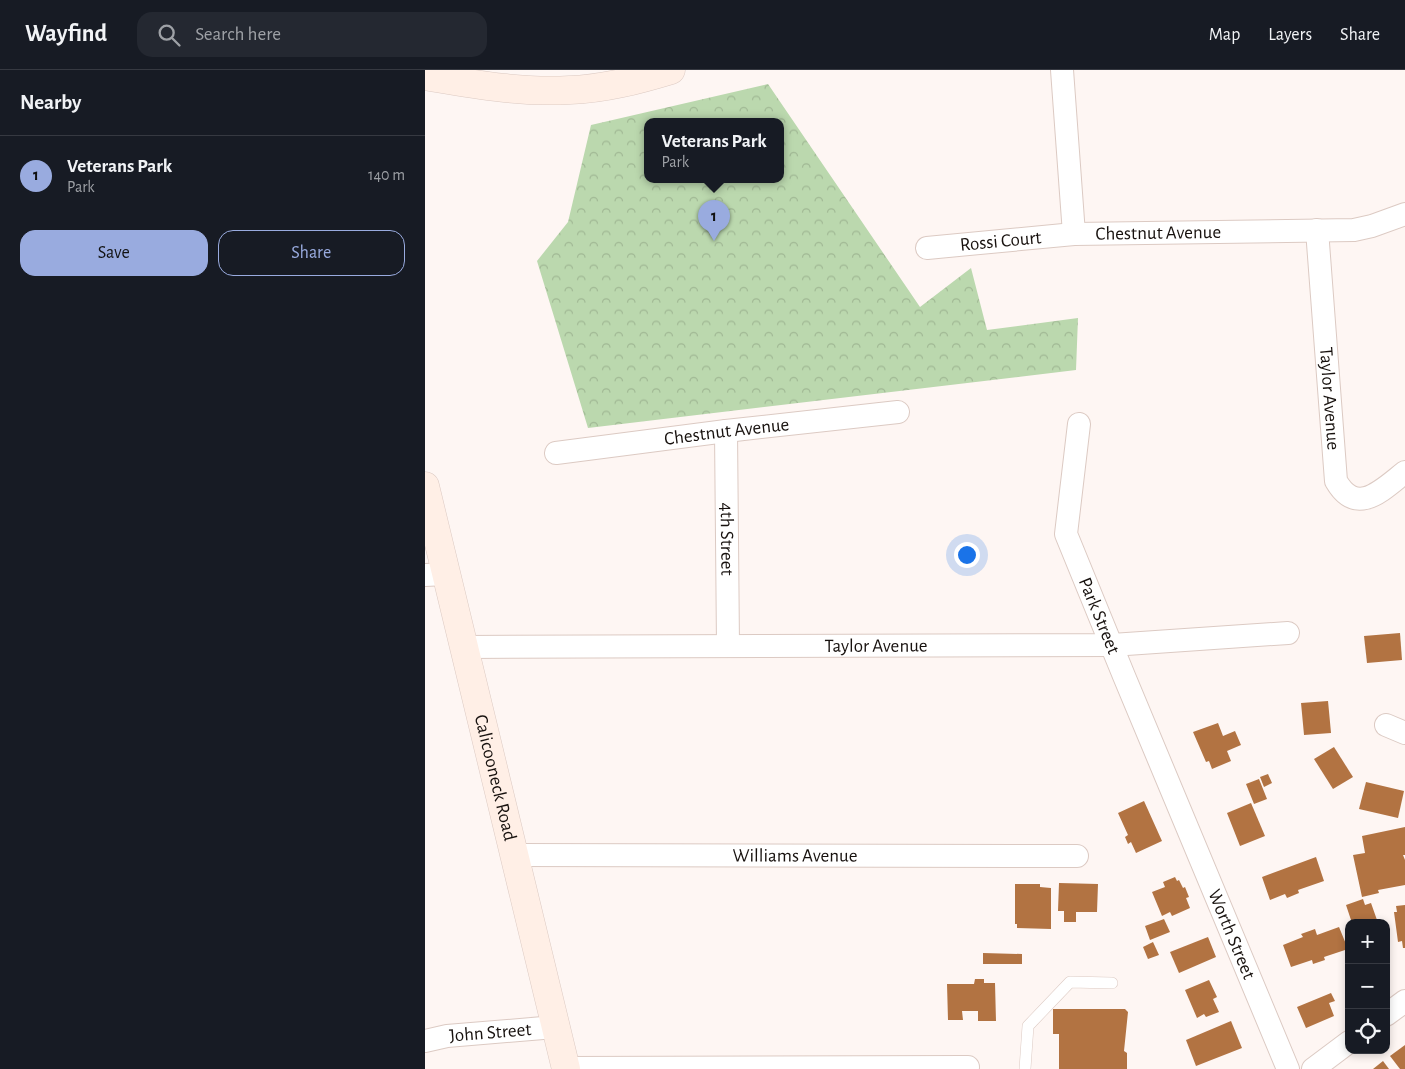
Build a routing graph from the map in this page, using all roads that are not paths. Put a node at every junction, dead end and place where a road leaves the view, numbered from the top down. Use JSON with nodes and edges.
{"nodes":[{"id":1,"x":671,"y":70,"type":"edge"},
{"id":2,"x":1062,"y":70,"type":"edge"},
{"id":3,"x":425,"y":76,"type":"edge"},
{"id":4,"x":1405,"y":214,"type":"edge"},
{"id":5,"x":1317,"y":230,"type":"junction"},
{"id":6,"x":1075,"y":234,"type":"junction"},
{"id":7,"x":927,"y":248,"type":"dead end"},
{"id":8,"x":898,"y":412,"type":"dead end"},
{"id":9,"x":1079,"y":424,"type":"dead end"},
{"id":10,"x":726,"y":431,"type":"junction"},
{"id":11,"x":556,"y":453,"type":"dead end"},
{"id":12,"x":1405,"y":472,"type":"edge"},
{"id":13,"x":425,"y":486,"type":"edge"},
{"id":14,"x":436,"y":574,"type":"edge"},
{"id":15,"x":1288,"y":633,"type":"dead end"},
{"id":16,"x":1112,"y":645,"type":"junction"},
{"id":17,"x":728,"y":646,"type":"junction"},
{"id":18,"x":464,"y":647,"type":"junction"},
{"id":19,"x":1175,"y":800,"type":"joint"},
{"id":20,"x":514,"y":855,"type":"junction"},
{"id":21,"x":1077,"y":856,"type":"dead end"},
{"id":22,"x":1112,"y":983,"type":"dead end"},
{"id":23,"x":1405,"y":1001,"type":"edge"},
{"id":24,"x":1390,"y":1011,"type":"edge"},
{"id":25,"x":555,"y":1027,"type":"junction"},
{"id":26,"x":425,"y":1041,"type":"edge"},
{"id":27,"x":1345,"y":1045,"type":"edge"},
{"id":28,"x":968,"y":1067,"type":"dead end"},
{"id":29,"x":566,"y":1068,"type":"edge"},
{"id":30,"x":1025,"y":1069,"type":"edge"},
{"id":31,"x":1288,"y":1069,"type":"edge"},
{"id":32,"x":1313,"y":1069,"type":"edge"}],
"edges":[{"from":1,"to":3,"type":"street"},
{"from":2,"to":6,"type":"street","name":"Chestnut Avenue"},
{"from":4,"to":5,"type":"street","name":"Chestnut Avenue"},
{"from":5,"to":6,"type":"street","name":"Chestnut Avenue"},
{"from":5,"to":12,"type":"street","name":"Taylor Avenue"},
{"from":6,"to":7,"type":"street","name":"Rossi Court"},
{"from":8,"to":10,"type":"street","name":"Chestnut Avenue"},
{"from":9,"to":16,"type":"street","name":"Park Street"},
{"from":10,"to":11,"type":"street","name":"Chestnut Avenue"},
{"from":10,"to":17,"type":"street","name":"4th Street"},
{"from":13,"to":14,"type":"street","name":"Calicooneck Road"},
{"from":14,"to":18,"type":"street","name":"Calicooneck Road"},
{"from":15,"to":16,"type":"street","name":"Taylor Avenue"},
{"from":16,"to":17,"type":"street","name":"Taylor Avenue"},
{"from":16,"to":19,"type":"street","name":"Park Street"},
{"from":17,"to":18,"type":"street","name":"Taylor Avenue"},
{"from":18,"to":20,"type":"street","name":"Calicooneck Road"},
{"from":19,"to":31,"type":"street","name":"Worth Street"},
{"from":20,"to":21,"type":"street","name":"Williams Avenue"},
{"from":20,"to":25,"type":"street","name":"Calicooneck Road"},
{"from":22,"to":30,"type":"lane"},
{"from":23,"to":24,"type":"street"},
{"from":25,"to":26,"type":"street","name":"John Street"},
{"from":25,"to":29,"type":"street","name":"Calicooneck Road"},
{"from":27,"to":32,"type":"street"},
{"from":28,"to":29,"type":"street"}]}
